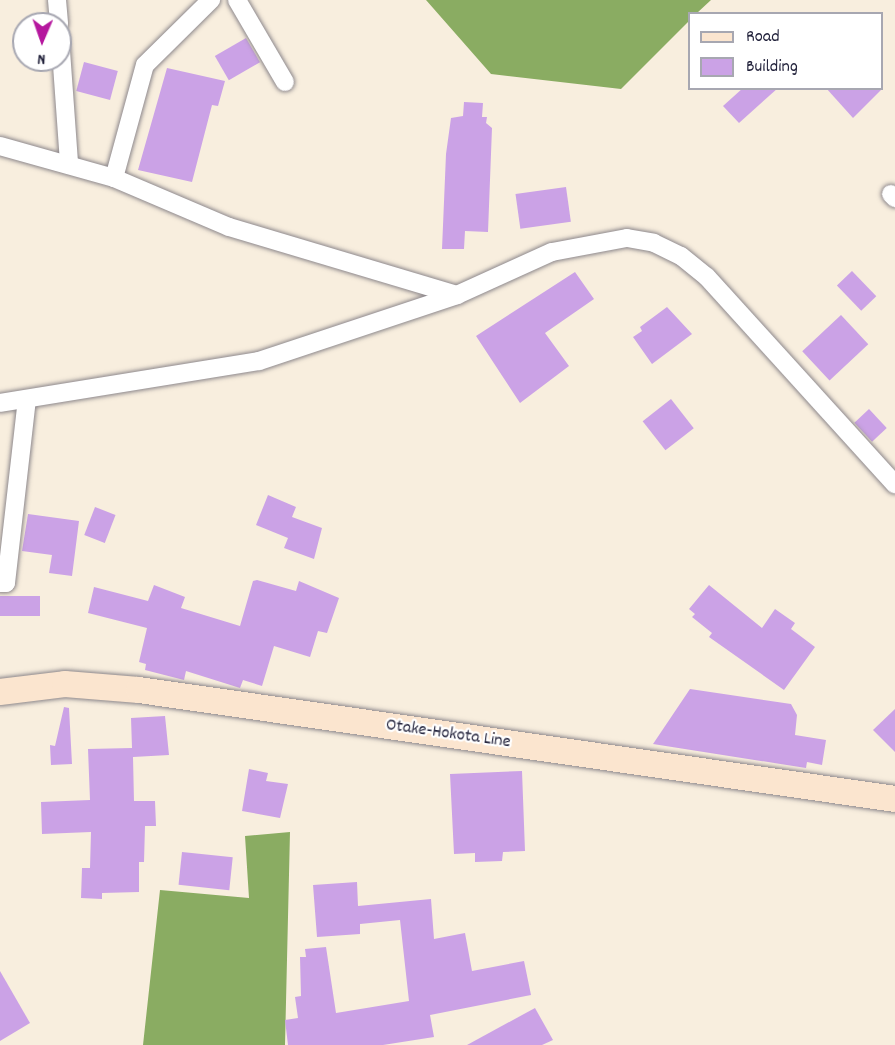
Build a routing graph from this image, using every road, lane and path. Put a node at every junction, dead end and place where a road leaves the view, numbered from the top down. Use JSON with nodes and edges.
{"nodes":[{"id":1,"x":211,"y":0,"type":"edge"},
{"id":2,"x":237,"y":0,"type":"edge"},
{"id":3,"x":62,"y":72,"type":"edge"},
{"id":4,"x":285,"y":82,"type":"dead end"},
{"id":5,"x":0,"y":146,"type":"edge"},
{"id":6,"x":69,"y":164,"type":"junction"},
{"id":7,"x":114,"y":178,"type":"junction"},
{"id":8,"x":457,"y":295,"type":"junction"},
{"id":9,"x":27,"y":400,"type":"junction"},
{"id":10,"x":0,"y":403,"type":"edge"},
{"id":11,"x":895,"y":484,"type":"edge"},
{"id":12,"x":0,"y":583,"type":"edge"},
{"id":13,"x":0,"y":692,"type":"edge"},
{"id":14,"x":895,"y":799,"type":"edge"}],
"edges":[{"from":1,"to":7,"type":"street"},
{"from":2,"to":4,"type":"street"},
{"from":3,"to":6,"type":"street"},
{"from":5,"to":6,"type":"street"},
{"from":6,"to":7,"type":"street"},
{"from":7,"to":8,"type":"street"},
{"from":8,"to":9,"type":"street"},
{"from":8,"to":11,"type":"street"},
{"from":9,"to":10,"type":"street"},
{"from":9,"to":12,"type":"street"},
{"from":13,"to":14,"type":"main road","name":"Otake-Hokota Line"}]}
